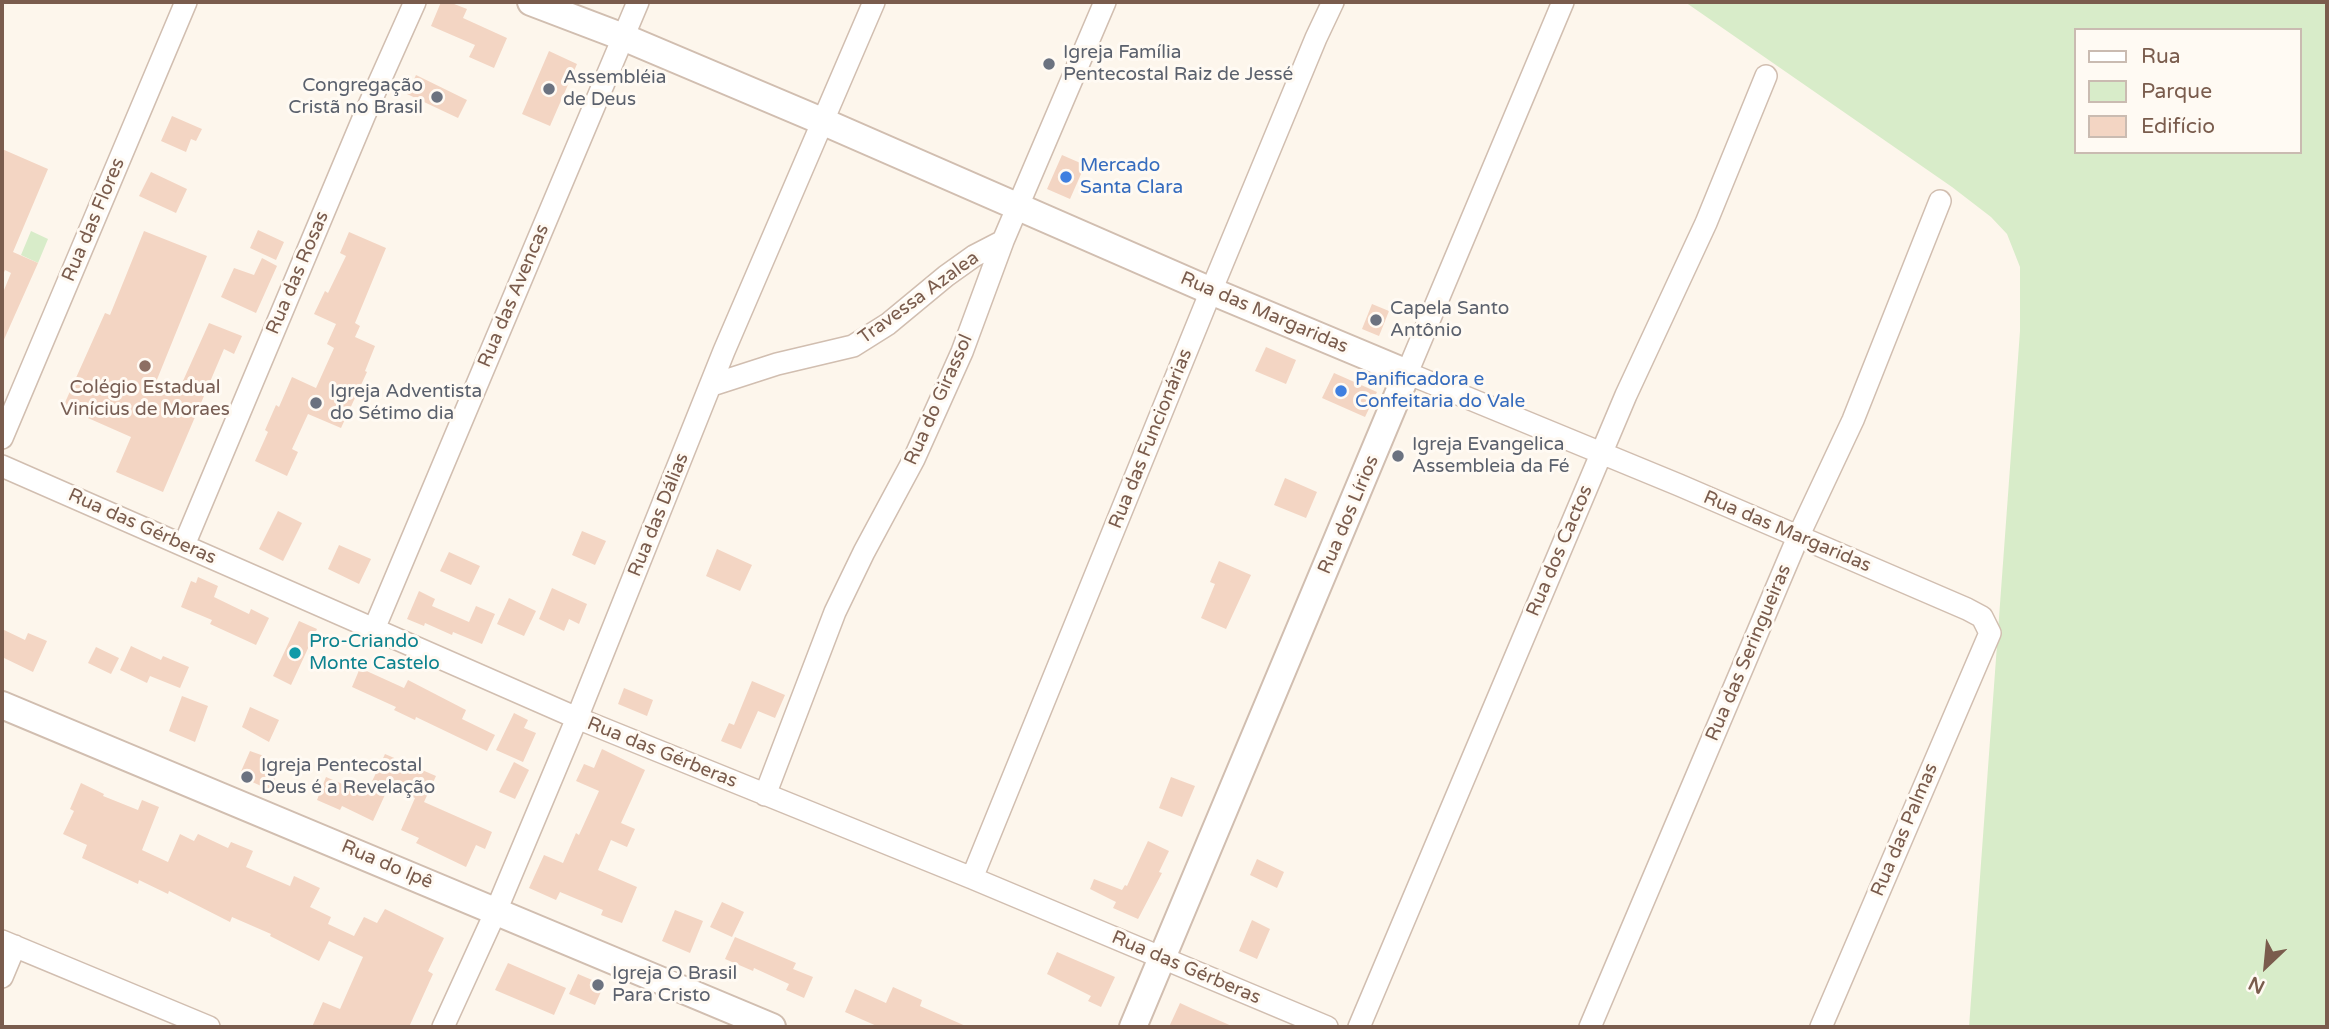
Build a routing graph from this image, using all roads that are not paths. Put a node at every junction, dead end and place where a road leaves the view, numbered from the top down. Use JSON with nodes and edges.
{"nodes":[{"id":1,"x":186,"y":2,"type":"edge"},
{"id":2,"x":415,"y":2,"type":"edge"},
{"id":3,"x":531,"y":2,"type":"edge"},
{"id":4,"x":638,"y":2,"type":"edge"},
{"id":5,"x":874,"y":2,"type":"edge"},
{"id":6,"x":1105,"y":2,"type":"edge"},
{"id":7,"x":1334,"y":2,"type":"edge"},
{"id":8,"x":1563,"y":2,"type":"edge"},
{"id":9,"x":623,"y":37,"type":"junction"},
{"id":10,"x":1766,"y":76,"type":"dead end"},
{"id":11,"x":824,"y":122,"type":"junction"},
{"id":12,"x":1940,"y":201,"type":"dead end"},
{"id":13,"x":1018,"y":208,"type":"junction"},
{"id":14,"x":1003,"y":241,"type":"junction"},
{"id":15,"x":1211,"y":291,"type":"junction"},
{"id":16,"x":1408,"y":373,"type":"junction"},
{"id":17,"x":712,"y":384,"type":"junction"},
{"id":18,"x":2,"y":438,"type":"edge"},
{"id":19,"x":1602,"y":453,"type":"junction"},
{"id":20,"x":2,"y":466,"type":"edge"},
{"id":21,"x":1798,"y":537,"type":"junction"},
{"id":22,"x":184,"y":545,"type":"junction"},
{"id":23,"x":374,"y":629,"type":"junction"},
{"id":24,"x":1990,"y":633,"type":"joint"},
{"id":25,"x":2,"y":705,"type":"edge"},
{"id":26,"x":577,"y":718,"type":"junction"},
{"id":27,"x":765,"y":795,"type":"junction"},
{"id":28,"x":972,"y":878,"type":"junction"},
{"id":29,"x":496,"y":911,"type":"junction"},
{"id":30,"x":8,"y":944,"type":"edge"},
{"id":31,"x":1163,"y":958,"type":"junction"},
{"id":32,"x":2,"y":977,"type":"edge"},
{"id":33,"x":207,"y":1027,"type":"edge"},
{"id":34,"x":443,"y":1027,"type":"edge"},
{"id":35,"x":772,"y":1027,"type":"edge"},
{"id":36,"x":1133,"y":1027,"type":"edge"},
{"id":37,"x":1327,"y":1027,"type":"edge"},
{"id":38,"x":1359,"y":1027,"type":"edge"},
{"id":39,"x":1590,"y":1027,"type":"edge"},
{"id":40,"x":1821,"y":1027,"type":"edge"}],
"edges":[{"from":1,"to":18,"type":"street","name":"Rua das Flores"},
{"from":2,"to":22,"type":"street","name":"Rua das Rosas"},
{"from":3,"to":9,"type":"street","name":"Rua das Margaridas"},
{"from":4,"to":9,"type":"street","name":"Rua das Avencas"},
{"from":5,"to":11,"type":"street","name":"Rua das Dálias"},
{"from":6,"to":13,"type":"street","name":"Rua do Girassol"},
{"from":7,"to":15,"type":"street","name":"Rua das Funcionárias"},
{"from":8,"to":16,"type":"street","name":"Rua dos Lírios"},
{"from":9,"to":11,"type":"street","name":"Rua das Margaridas"},
{"from":9,"to":23,"type":"street","name":"Rua das Avencas"},
{"from":10,"to":19,"type":"street","name":"Rua dos Cactos"},
{"from":11,"to":13,"type":"street","name":"Rua das Margaridas"},
{"from":11,"to":17,"type":"street","name":"Rua das Dálias"},
{"from":12,"to":21,"type":"street","name":"Rua das Seringueiras"},
{"from":13,"to":14,"type":"street","name":"Rua do Girassol"},
{"from":13,"to":15,"type":"street","name":"Rua das Margaridas"},
{"from":14,"to":17,"type":"street","name":"Travessa Azalea"},
{"from":14,"to":27,"type":"street","name":"Rua do Girassol"},
{"from":15,"to":16,"type":"street","name":"Rua das Margaridas"},
{"from":15,"to":28,"type":"street","name":"Rua das Funcionárias"},
{"from":16,"to":19,"type":"street","name":"Rua das Margaridas"},
{"from":16,"to":31,"type":"street","name":"Rua dos Lírios"},
{"from":17,"to":26,"type":"street","name":"Rua das Dálias"},
{"from":19,"to":21,"type":"street","name":"Rua das Margaridas"},
{"from":19,"to":38,"type":"street","name":"Rua dos Cactos"},
{"from":20,"to":22,"type":"street","name":"Rua das Gérberas"},
{"from":21,"to":24,"type":"street","name":"Rua das Margaridas"},
{"from":21,"to":39,"type":"street","name":"Rua das Seringueiras"},
{"from":22,"to":23,"type":"street","name":"Rua das Gérberas"},
{"from":23,"to":26,"type":"street","name":"Rua das Gérberas"},
{"from":24,"to":40,"type":"street","name":"Rua das Palmas"},
{"from":25,"to":29,"type":"street","name":"Rua do Ipê"},
{"from":26,"to":27,"type":"street","name":"Rua das Gérberas"},
{"from":26,"to":29,"type":"street","name":"Rua das Dálias"},
{"from":27,"to":28,"type":"street","name":"Rua das Gérberas"},
{"from":28,"to":31,"type":"street","name":"Rua das Gérberas"},
{"from":29,"to":34,"type":"street","name":"Rua das Dálias"},
{"from":29,"to":35,"type":"street","name":"Rua do Ipê"},
{"from":30,"to":32,"type":"street"},
{"from":30,"to":33,"type":"street"},
{"from":31,"to":36,"type":"street","name":"Rua dos Lírios"},
{"from":31,"to":37,"type":"street","name":"Rua das Gérberas"}]}
